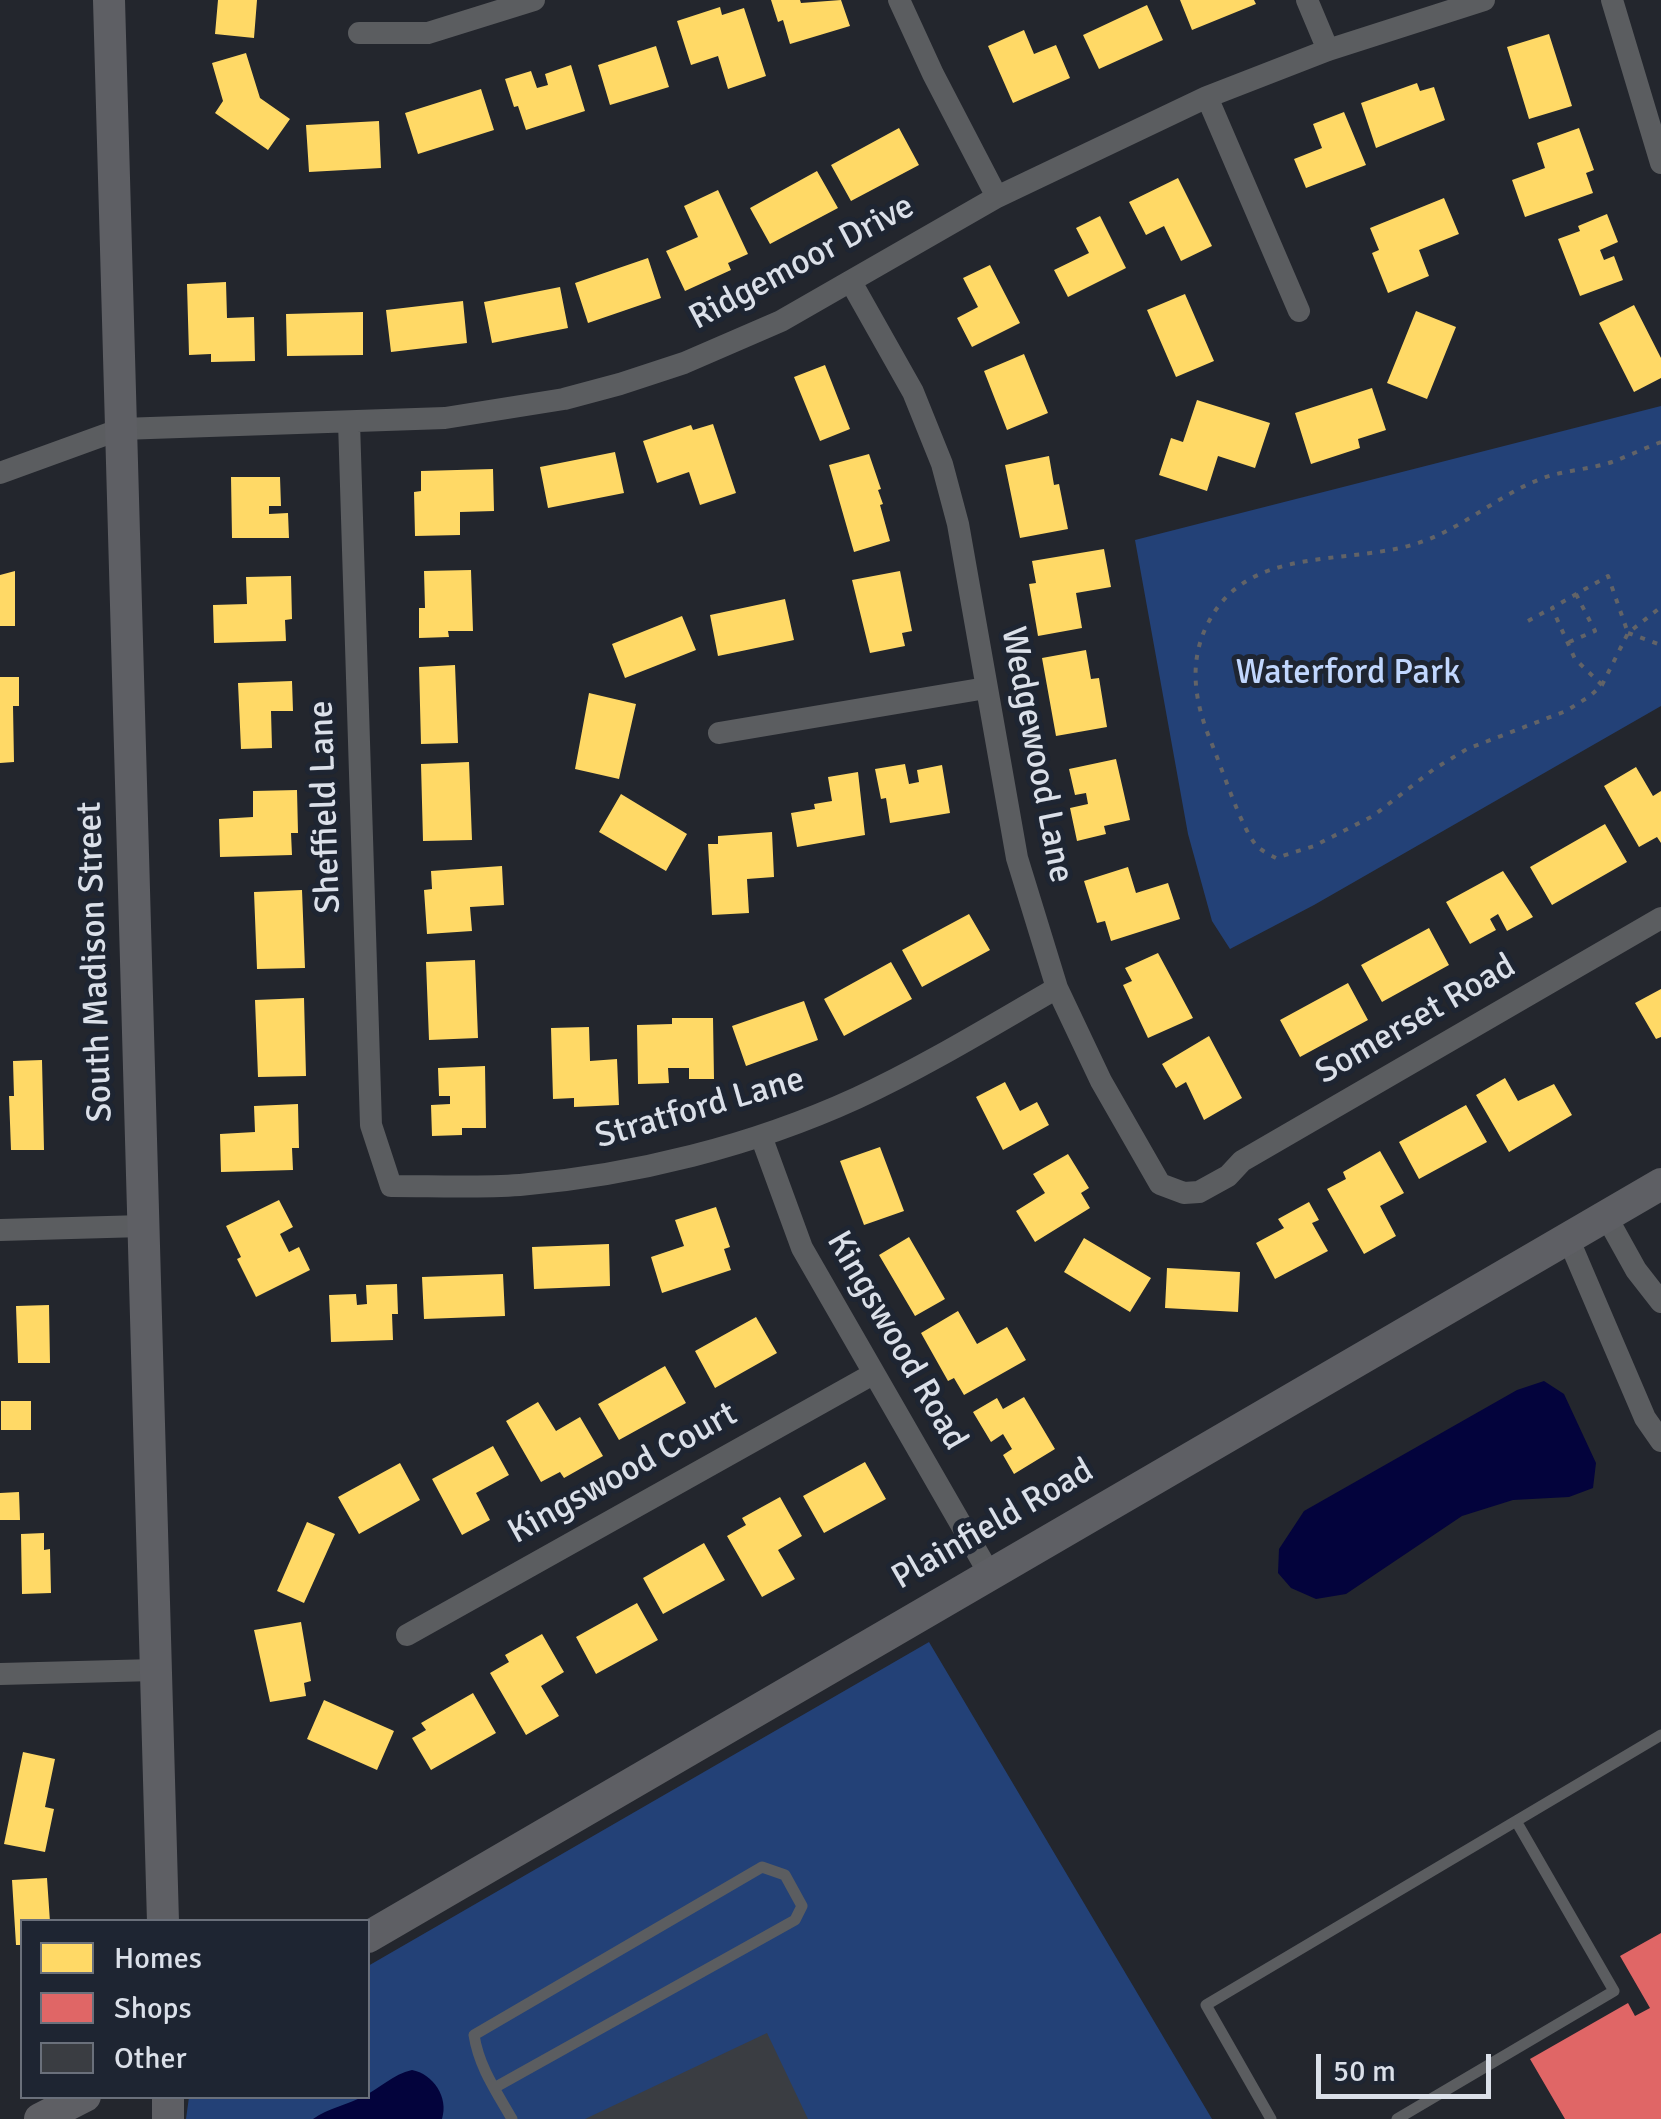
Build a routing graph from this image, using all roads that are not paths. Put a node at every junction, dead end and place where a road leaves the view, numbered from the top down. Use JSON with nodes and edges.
{"nodes":[{"id":1,"x":109,"y":0,"type":"edge"},
{"id":2,"x":534,"y":0,"type":"edge"},
{"id":3,"x":899,"y":0,"type":"edge"},
{"id":4,"x":1307,"y":0,"type":"edge"},
{"id":5,"x":1484,"y":0,"type":"edge"},
{"id":6,"x":1612,"y":0,"type":"edge"},
{"id":7,"x":360,"y":32,"type":"dead end"},
{"id":8,"x":1328,"y":50,"type":"junction"},
{"id":9,"x":1208,"y":97,"type":"junction"},
{"id":10,"x":1660,"y":159,"type":"edge"},
{"id":11,"x":997,"y":197,"type":"junction"},
{"id":12,"x":851,"y":282,"type":"junction"},
{"id":13,"x":1299,"y":311,"type":"dead end"},
{"id":14,"x":349,"y":422,"type":"junction"},
{"id":15,"x":121,"y":429,"type":"junction"},
{"id":16,"x":0,"y":473,"type":"edge"},
{"id":17,"x":986,"y":688,"type":"junction"},
{"id":18,"x":719,"y":734,"type":"dead end"},
{"id":19,"x":1661,"y":918,"type":"edge"},
{"id":20,"x":1057,"y":988,"type":"junction"},
{"id":21,"x":761,"y":1136,"type":"junction"},
{"id":22,"x":1661,"y":1184,"type":"edge"},
{"id":23,"x":391,"y":1186,"type":"joint"},
{"id":24,"x":1210,"y":1188,"type":"joint"},
{"id":25,"x":1606,"y":1216,"type":"junction"},
{"id":26,"x":143,"y":1226,"type":"junction"},
{"id":27,"x":0,"y":1230,"type":"edge"},
{"id":28,"x":1568,"y":1238,"type":"junction"},
{"id":29,"x":1661,"y":1302,"type":"edge"},
{"id":30,"x":873,"y":1374,"type":"junction"},
{"id":31,"x":1661,"y":1441,"type":"edge"},
{"id":32,"x":988,"y":1573,"type":"junction"},
{"id":33,"x":408,"y":1635,"type":"dead end"},
{"id":34,"x":156,"y":1670,"type":"junction"},
{"id":35,"x":0,"y":1674,"type":"edge"},
{"id":36,"x":1661,"y":1735,"type":"edge"},
{"id":37,"x":1516,"y":1821,"type":"junction"},
{"id":38,"x":163,"y":1919,"type":"edge"},
{"id":39,"x":370,"y":1936,"type":"edge"},
{"id":40,"x":494,"y":2088,"type":"junction"},
{"id":41,"x":79,"y":2099,"type":"edge"},
{"id":42,"x":40,"y":2119,"type":"edge"},
{"id":43,"x":512,"y":2119,"type":"edge"},
{"id":44,"x":1271,"y":2119,"type":"edge"},
{"id":45,"x":1396,"y":2119,"type":"edge"}],
"edges":[{"from":1,"to":15,"type":"street","name":"South Madison Street"},
{"from":2,"to":7,"type":"street"},
{"from":3,"to":11,"type":"street"},
{"from":4,"to":8,"type":"street"},
{"from":5,"to":8,"type":"street","name":"Ridgemoor Drive"},
{"from":6,"to":10,"type":"street"},
{"from":8,"to":9,"type":"street","name":"Ridgemoor Drive"},
{"from":9,"to":11,"type":"street","name":"Ridgemoor Drive"},
{"from":9,"to":13,"type":"street"},
{"from":11,"to":12,"type":"street","name":"Ridgemoor Drive"},
{"from":12,"to":14,"type":"street","name":"Ridgemoor Drive"},
{"from":12,"to":17,"type":"street","name":"Wedgewood Lane"},
{"from":14,"to":15,"type":"street","name":"Ridgemoor Drive"},
{"from":14,"to":23,"type":"street","name":"Sheffield Lane"},
{"from":15,"to":16,"type":"street","name":"Ridgemoor Drive"},
{"from":15,"to":26,"type":"street","name":"South Madison Street"},
{"from":17,"to":18,"type":"street"},
{"from":17,"to":20,"type":"street","name":"Wedgewood Lane"},
{"from":19,"to":24,"type":"street","name":"Somerset Road"},
{"from":20,"to":21,"type":"street","name":"Stratford Lane"},
{"from":20,"to":24,"type":"street","name":"Wedgewood Lane"},
{"from":21,"to":23,"type":"street","name":"Stratford Lane"},
{"from":21,"to":30,"type":"street","name":"Kingswood Road"},
{"from":22,"to":25,"type":"street","name":"Plainfield Road"},
{"from":25,"to":28,"type":"street","name":"Plainfield Road"},
{"from":25,"to":29,"type":"street"},
{"from":26,"to":27,"type":"street"},
{"from":26,"to":34,"type":"street","name":"South Madison Street"},
{"from":28,"to":31,"type":"street"},
{"from":28,"to":32,"type":"street","name":"Plainfield Road"},
{"from":30,"to":32,"type":"street","name":"Kingswood Road"},
{"from":30,"to":33,"type":"street","name":"Kingswood Court"},
{"from":32,"to":39,"type":"street","name":"Plainfield Road"},
{"from":34,"to":35,"type":"street"},
{"from":34,"to":38,"type":"street","name":"South Madison Street"},
{"from":36,"to":37,"type":"lane"},
{"from":37,"to":44,"type":"lane"},
{"from":37,"to":45,"type":"lane"},
{"from":40,"to":40,"type":"lane"},
{"from":40,"to":43,"type":"lane"},
{"from":41,"to":42,"type":"street"}]}
